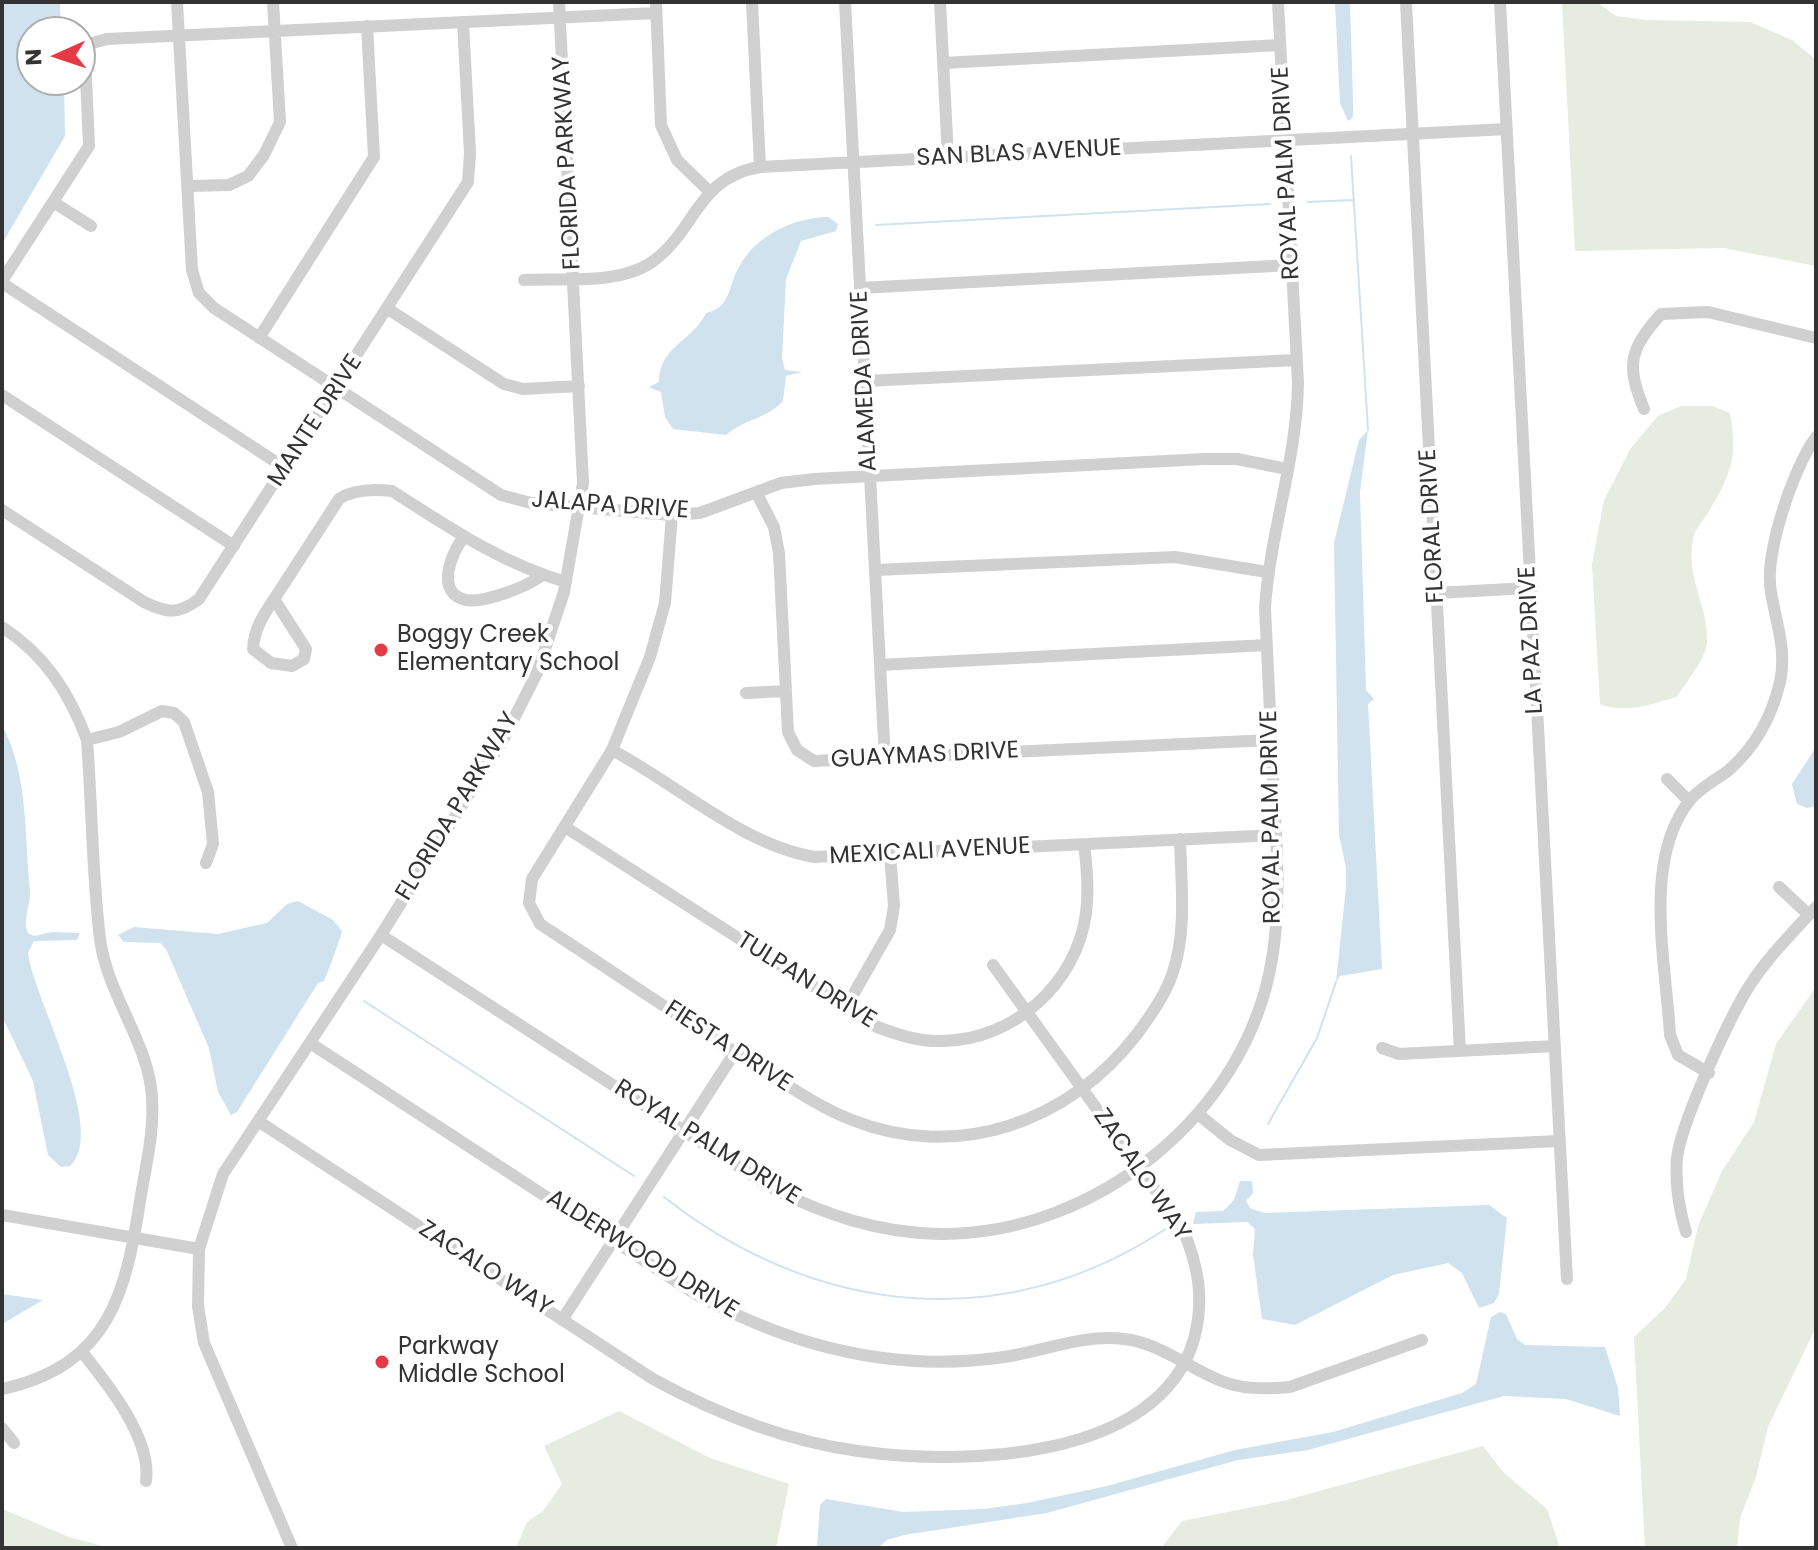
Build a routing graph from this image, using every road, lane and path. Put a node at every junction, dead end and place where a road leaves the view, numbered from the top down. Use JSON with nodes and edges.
{"nodes":[{"id":1,"x":177,"y":2,"type":"edge"},
{"id":2,"x":273,"y":2,"type":"edge"},
{"id":3,"x":559,"y":2,"type":"edge"},
{"id":4,"x":752,"y":2,"type":"edge"},
{"id":5,"x":845,"y":2,"type":"edge"},
{"id":6,"x":940,"y":2,"type":"edge"},
{"id":7,"x":1278,"y":2,"type":"edge"},
{"id":8,"x":1406,"y":2,"type":"edge"},
{"id":9,"x":1500,"y":2,"type":"edge"},
{"id":10,"x":656,"y":7,"type":"edge"},
{"id":11,"x":560,"y":17,"type":"junction"},
{"id":12,"x":463,"y":22,"type":"junction"},
{"id":13,"x":367,"y":26,"type":"junction"},
{"id":14,"x":274,"y":32,"type":"junction"},
{"id":15,"x":180,"y":36,"type":"junction"},
{"id":16,"x":1280,"y":45,"type":"junction"},
{"id":17,"x":943,"y":63,"type":"junction"},
{"id":18,"x":1507,"y":129,"type":"junction"},
{"id":19,"x":1413,"y":134,"type":"junction"},
{"id":20,"x":1285,"y":140,"type":"junction"},
{"id":21,"x":948,"y":157,"type":"junction"},
{"id":22,"x":853,"y":162,"type":"junction"},
{"id":23,"x":760,"y":167,"type":"junction"},
{"id":24,"x":188,"y":186,"type":"junction"},
{"id":25,"x":709,"y":191,"type":"junction"},
{"id":26,"x":53,"y":202,"type":"junction"},
{"id":27,"x":91,"y":226,"type":"dead end"},
{"id":28,"x":1292,"y":265,"type":"junction"},
{"id":29,"x":574,"y":278,"type":"junction"},
{"id":30,"x":524,"y":280,"type":"dead end"},
{"id":31,"x":2,"y":282,"type":"edge"},
{"id":32,"x":860,"y":288,"type":"junction"},
{"id":33,"x":388,"y":309,"type":"junction"},
{"id":34,"x":259,"y":338,"type":"junction"},
{"id":35,"x":1816,"y":338,"type":"edge"},
{"id":36,"x":1296,"y":360,"type":"junction"},
{"id":37,"x":865,"y":381,"type":"junction"},
{"id":38,"x":579,"y":386,"type":"junction"},
{"id":39,"x":338,"y":388,"type":"junction"},
{"id":40,"x":2,"y":395,"type":"edge"},
{"id":41,"x":1644,"y":409,"type":"dead end"},
{"id":42,"x":1816,"y":437,"type":"edge"},
{"id":43,"x":285,"y":468,"type":"junction"},
{"id":44,"x":1287,"y":469,"type":"junction"},
{"id":45,"x":870,"y":477,"type":"junction"},
{"id":46,"x":756,"y":492,"type":"junction"},
{"id":47,"x":581,"y":508,"type":"junction"},
{"id":48,"x":2,"y":510,"type":"edge"},
{"id":49,"x":672,"y":515,"type":"junction"},
{"id":50,"x":464,"y":537,"type":"junction"},
{"id":51,"x":234,"y":546,"type":"junction"},
{"id":52,"x":875,"y":570,"type":"junction"},
{"id":53,"x":1267,"y":572,"type":"junction"},
{"id":54,"x":541,"y":576,"type":"junction"},
{"id":55,"x":566,"y":582,"type":"junction"},
{"id":56,"x":1529,"y":588,"type":"junction"},
{"id":57,"x":1436,"y":593,"type":"junction"},
{"id":58,"x":274,"y":599,"type":"junction"},
{"id":59,"x":2,"y":627,"type":"edge"},
{"id":60,"x":1267,"y":645,"type":"junction"},
{"id":61,"x":880,"y":665,"type":"junction"},
{"id":62,"x":786,"y":691,"type":"junction"},
{"id":63,"x":746,"y":693,"type":"dead end"},
{"id":64,"x":87,"y":740,"type":"junction"},
{"id":65,"x":1271,"y":740,"type":"junction"},
{"id":66,"x":612,"y":750,"type":"junction"},
{"id":67,"x":885,"y":759,"type":"junction"},
{"id":68,"x":1667,"y":779,"type":"dead end"},
{"id":69,"x":1689,"y":801,"type":"junction"},
{"id":70,"x":565,"y":827,"type":"junction"},
{"id":71,"x":1276,"y":835,"type":"junction"},
{"id":72,"x":1180,"y":839,"type":"junction"},
{"id":73,"x":1084,"y":845,"type":"junction"},
{"id":74,"x":890,"y":854,"type":"junction"},
{"id":75,"x":206,"y":863,"type":"dead end"},
{"id":76,"x":1779,"y":887,"type":"dead end"},
{"id":77,"x":1812,"y":911,"type":"edge"},
{"id":78,"x":381,"y":935,"type":"junction"},
{"id":79,"x":993,"y":965,"type":"dead end"},
{"id":80,"x":845,"y":1009,"type":"junction"},
{"id":81,"x":1028,"y":1012,"type":"junction"},
{"id":82,"x":310,"y":1043,"type":"junction"},
{"id":83,"x":1555,"y":1046,"type":"junction"},
{"id":84,"x":1382,"y":1048,"type":"dead end"},
{"id":85,"x":1460,"y":1051,"type":"junction"},
{"id":86,"x":735,"y":1052,"type":"junction"},
{"id":87,"x":1709,"y":1073,"type":"junction"},
{"id":88,"x":1083,"y":1090,"type":"junction"},
{"id":89,"x":1198,"y":1114,"type":"junction"},
{"id":90,"x":258,"y":1121,"type":"junction"},
{"id":91,"x":685,"y":1131,"type":"junction"},
{"id":92,"x":1559,"y":1141,"type":"junction"},
{"id":93,"x":1138,"y":1169,"type":"junction"},
{"id":94,"x":2,"y":1215,"type":"edge"},
{"id":95,"x":1686,"y":1232,"type":"dead end"},
{"id":96,"x":135,"y":1236,"type":"junction"},
{"id":97,"x":615,"y":1241,"type":"junction"},
{"id":98,"x":199,"y":1249,"type":"junction"},
{"id":99,"x":1567,"y":1279,"type":"dead end"},
{"id":100,"x":562,"y":1320,"type":"junction"},
{"id":101,"x":1422,"y":1340,"type":"dead end"},
{"id":102,"x":82,"y":1352,"type":"junction"},
{"id":103,"x":1187,"y":1363,"type":"junction"},
{"id":104,"x":2,"y":1389,"type":"edge"},
{"id":105,"x":2,"y":1428,"type":"edge"},
{"id":106,"x":14,"y":1443,"type":"dead end"},
{"id":107,"x":146,"y":1481,"type":"dead end"},
{"id":108,"x":292,"y":1548,"type":"edge"}],
"edges":[{"from":1,"to":15,"type":"street","name":"JALAPA DRIVE"},
{"from":2,"to":14,"type":"street"},
{"from":3,"to":11,"type":"street","name":"FLORIDA PARKWAY"},
{"from":4,"to":23,"type":"street"},
{"from":5,"to":22,"type":"street","name":"ALAMEDA DRIVE"},
{"from":6,"to":17,"type":"street"},
{"from":7,"to":16,"type":"street","name":"ROYAL PALM DRIVE"},
{"from":8,"to":19,"type":"street","name":"FLORAL DRIVE"},
{"from":9,"to":18,"type":"street","name":"LA PAZ DRIVE"},
{"from":10,"to":11,"type":"street"},
{"from":10,"to":25,"type":"street"},
{"from":11,"to":12,"type":"street"},
{"from":11,"to":29,"type":"street","name":"FLORIDA PARKWAY"},
{"from":12,"to":13,"type":"street"},
{"from":12,"to":33,"type":"street","name":"MANTE DRIVE"},
{"from":13,"to":14,"type":"street"},
{"from":13,"to":34,"type":"street"},
{"from":14,"to":15,"type":"street"},
{"from":14,"to":24,"type":"street"},
{"from":15,"to":24,"type":"street","name":"JALAPA DRIVE"},
{"from":15,"to":26,"type":"street"},
{"from":16,"to":17,"type":"street"},
{"from":16,"to":20,"type":"street","name":"ROYAL PALM DRIVE"},
{"from":17,"to":21,"type":"street"},
{"from":18,"to":19,"type":"street","name":"SAN BLAS AVENUE"},
{"from":18,"to":56,"type":"street","name":"LA PAZ DRIVE"},
{"from":19,"to":20,"type":"street","name":"SAN BLAS AVENUE"},
{"from":19,"to":57,"type":"street","name":"FLORAL DRIVE"},
{"from":20,"to":21,"type":"street","name":"SAN BLAS AVENUE"},
{"from":20,"to":28,"type":"street","name":"ROYAL PALM DRIVE"},
{"from":21,"to":22,"type":"street","name":"SAN BLAS AVENUE"},
{"from":22,"to":23,"type":"street","name":"SAN BLAS AVENUE"},
{"from":22,"to":32,"type":"street","name":"ALAMEDA DRIVE"},
{"from":23,"to":25,"type":"street","name":"SAN BLAS AVENUE"},
{"from":24,"to":34,"type":"street","name":"JALAPA DRIVE"},
{"from":25,"to":29,"type":"street","name":"SAN BLAS AVENUE"},
{"from":26,"to":27,"type":"street"},
{"from":26,"to":31,"type":"street"},
{"from":28,"to":32,"type":"street"},
{"from":28,"to":36,"type":"street","name":"ROYAL PALM DRIVE"},
{"from":29,"to":30,"type":"street","name":"SAN BLAS AVENUE"},
{"from":29,"to":38,"type":"street","name":"FLORIDA PARKWAY"},
{"from":31,"to":43,"type":"street"},
{"from":32,"to":37,"type":"street","name":"ALAMEDA DRIVE"},
{"from":33,"to":38,"type":"street"},
{"from":33,"to":39,"type":"street","name":"MANTE DRIVE"},
{"from":34,"to":39,"type":"street","name":"JALAPA DRIVE"},
{"from":35,"to":41,"type":"street"},
{"from":36,"to":37,"type":"street"},
{"from":36,"to":44,"type":"street","name":"ROYAL PALM DRIVE"},
{"from":37,"to":45,"type":"street","name":"ALAMEDA DRIVE"},
{"from":38,"to":47,"type":"street","name":"FLORIDA PARKWAY"},
{"from":39,"to":43,"type":"street","name":"MANTE DRIVE"},
{"from":39,"to":47,"type":"street","name":"JALAPA DRIVE"},
{"from":40,"to":51,"type":"street"},
{"from":42,"to":69,"type":"street"},
{"from":43,"to":51,"type":"street","name":"MANTE DRIVE"},
{"from":44,"to":45,"type":"street","name":"JALAPA DRIVE"},
{"from":44,"to":53,"type":"street","name":"ROYAL PALM DRIVE"},
{"from":45,"to":46,"type":"street","name":"JALAPA DRIVE"},
{"from":45,"to":52,"type":"street","name":"ALAMEDA DRIVE"},
{"from":46,"to":49,"type":"street","name":"JALAPA DRIVE"},
{"from":46,"to":62,"type":"street","name":"GUAYMAS DRIVE"},
{"from":47,"to":49,"type":"street","name":"JALAPA DRIVE"},
{"from":47,"to":55,"type":"street","name":"FLORIDA PARKWAY"},
{"from":48,"to":51,"type":"street","name":"MANTE DRIVE"},
{"from":49,"to":66,"type":"street","name":"FIESTA DRIVE"},
{"from":50,"to":54,"type":"street"},
{"from":50,"to":54,"type":"street"},
{"from":50,"to":58,"type":"street"},
{"from":52,"to":53,"type":"street"},
{"from":52,"to":61,"type":"street","name":"ALAMEDA DRIVE"},
{"from":53,"to":60,"type":"street","name":"ROYAL PALM DRIVE"},
{"from":54,"to":55,"type":"street"},
{"from":55,"to":78,"type":"street","name":"FLORIDA PARKWAY"},
{"from":56,"to":57,"type":"street"},
{"from":56,"to":83,"type":"street","name":"LA PAZ DRIVE"},
{"from":57,"to":85,"type":"street","name":"FLORAL DRIVE"},
{"from":58,"to":58,"type":"street"},
{"from":59,"to":64,"type":"street"},
{"from":60,"to":61,"type":"street"},
{"from":60,"to":65,"type":"street","name":"ROYAL PALM DRIVE"},
{"from":61,"to":67,"type":"street","name":"ALAMEDA DRIVE"},
{"from":62,"to":63,"type":"street"},
{"from":62,"to":67,"type":"street","name":"GUAYMAS DRIVE"},
{"from":64,"to":75,"type":"street"},
{"from":64,"to":96,"type":"street"},
{"from":65,"to":67,"type":"street","name":"GUAYMAS DRIVE"},
{"from":65,"to":71,"type":"street","name":"ROYAL PALM DRIVE"},
{"from":66,"to":70,"type":"street","name":"FIESTA DRIVE"},
{"from":66,"to":74,"type":"street","name":"MEXICALI AVENUE"},
{"from":68,"to":69,"type":"street"},
{"from":69,"to":87,"type":"street"},
{"from":70,"to":80,"type":"street","name":"TULPAN DRIVE"},
{"from":70,"to":86,"type":"street","name":"FIESTA DRIVE"},
{"from":71,"to":72,"type":"street","name":"MEXICALI AVENUE"},
{"from":71,"to":89,"type":"street","name":"ROYAL PALM DRIVE"},
{"from":72,"to":73,"type":"street","name":"MEXICALI AVENUE"},
{"from":72,"to":88,"type":"street","name":"FIESTA DRIVE"},
{"from":73,"to":74,"type":"street","name":"MEXICALI AVENUE"},
{"from":73,"to":81,"type":"street","name":"TULPAN DRIVE"},
{"from":74,"to":80,"type":"street"},
{"from":76,"to":77,"type":"street"},
{"from":77,"to":87,"type":"street"},
{"from":78,"to":82,"type":"street","name":"FLORIDA PARKWAY"},
{"from":78,"to":91,"type":"street","name":"ROYAL PALM DRIVE"},
{"from":79,"to":81,"type":"street","name":"ZACALO WAY"},
{"from":80,"to":81,"type":"street","name":"TULPAN DRIVE"},
{"from":81,"to":88,"type":"street","name":"ZACALO WAY"},
{"from":82,"to":90,"type":"street","name":"FLORIDA PARKWAY"},
{"from":82,"to":97,"type":"street","name":"ALDERWOOD DRIVE"},
{"from":83,"to":85,"type":"street"},
{"from":83,"to":92,"type":"street","name":"LA PAZ DRIVE"},
{"from":84,"to":85,"type":"street"},
{"from":86,"to":88,"type":"street","name":"FIESTA DRIVE"},
{"from":86,"to":91,"type":"street"},
{"from":87,"to":95,"type":"street"},
{"from":88,"to":93,"type":"street","name":"ZACALO WAY"},
{"from":89,"to":92,"type":"street"},
{"from":89,"to":93,"type":"street","name":"ROYAL PALM DRIVE"},
{"from":90,"to":98,"type":"street","name":"FLORIDA PARKWAY"},
{"from":90,"to":100,"type":"street","name":"ZACALO WAY"},
{"from":91,"to":93,"type":"street","name":"ROYAL PALM DRIVE"},
{"from":91,"to":97,"type":"street"},
{"from":92,"to":99,"type":"street","name":"LA PAZ DRIVE"},
{"from":93,"to":103,"type":"street","name":"ZACALO WAY"},
{"from":94,"to":96,"type":"street"},
{"from":96,"to":98,"type":"street"},
{"from":96,"to":102,"type":"street"},
{"from":97,"to":100,"type":"street"},
{"from":97,"to":103,"type":"street","name":"ALDERWOOD DRIVE"},
{"from":98,"to":108,"type":"street","name":"FLORIDA PARKWAY"},
{"from":100,"to":103,"type":"street","name":"ZACALO WAY"},
{"from":101,"to":103,"type":"street","name":"ALDERWOOD DRIVE"},
{"from":102,"to":104,"type":"street"},
{"from":102,"to":107,"type":"street"},
{"from":105,"to":106,"type":"street"}]}
